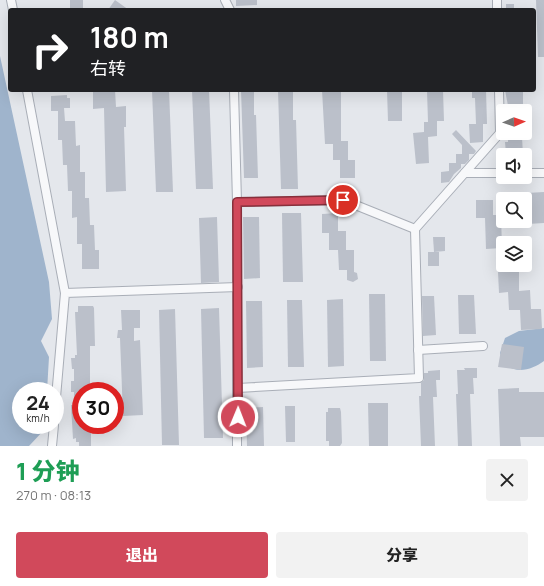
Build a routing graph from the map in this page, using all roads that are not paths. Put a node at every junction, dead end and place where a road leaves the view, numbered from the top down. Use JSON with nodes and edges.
{"nodes":[{"id":1,"x":27,"y":92,"type":"edge"},
{"id":2,"x":234,"y":92,"type":"edge"},
{"id":3,"x":499,"y":92,"type":"edge"},
{"id":4,"x":465,"y":173,"type":"junction"},
{"id":5,"x":496,"y":173,"type":"edge"},
{"id":6,"x":532,"y":173,"type":"edge"},
{"id":7,"x":544,"y":173,"type":"edge"},
{"id":8,"x":237,"y":202,"type":"junction"},
{"id":9,"x":415,"y":229,"type":"junction"},
{"id":10,"x":238,"y":287,"type":"junction"},
{"id":11,"x":64,"y":293,"type":"junction"},
{"id":12,"x":483,"y":346,"type":"dead end"},
{"id":13,"x":418,"y":350,"type":"junction"},
{"id":14,"x":57,"y":382,"type":"edge"},
{"id":15,"x":238,"y":388,"type":"junction"},
{"id":16,"x":53,"y":434,"type":"edge"},
{"id":17,"x":52,"y":446,"type":"edge"},
{"id":18,"x":237,"y":446,"type":"edge"}],
"edges":[{"from":1,"to":11,"type":"street"},
{"from":2,"to":8,"type":"street"},
{"from":3,"to":4,"type":"street"},
{"from":4,"to":5,"type":"street"},
{"from":4,"to":9,"type":"street"},
{"from":6,"to":7,"type":"street"},
{"from":8,"to":9,"type":"street"},
{"from":8,"to":10,"type":"street"},
{"from":9,"to":13,"type":"street"},
{"from":10,"to":11,"type":"street"},
{"from":10,"to":15,"type":"street"},
{"from":11,"to":14,"type":"street"},
{"from":12,"to":13,"type":"street"},
{"from":13,"to":15,"type":"street"},
{"from":15,"to":18,"type":"street"},
{"from":16,"to":17,"type":"street"}]}
